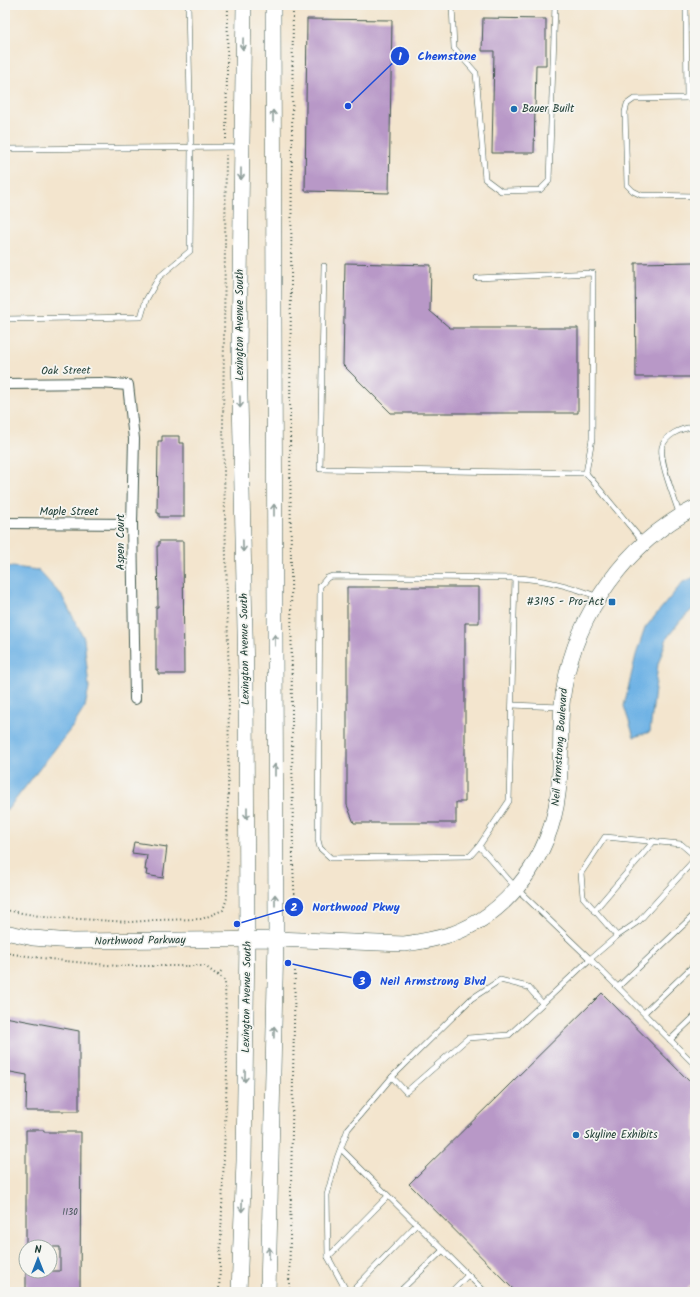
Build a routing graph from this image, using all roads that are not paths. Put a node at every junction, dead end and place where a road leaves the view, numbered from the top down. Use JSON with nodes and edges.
{"nodes":[{"id":1,"x":188,"y":5,"type":"edge"},
{"id":2,"x":244,"y":5,"type":"edge"},
{"id":3,"x":273,"y":5,"type":"edge"},
{"id":4,"x":452,"y":5,"type":"edge"},
{"id":5,"x":555,"y":5,"type":"edge"},
{"id":6,"x":686,"y":5,"type":"edge"},
{"id":7,"x":687,"y":98,"type":"junction"},
{"id":8,"x":695,"y":99,"type":"edge"},
{"id":9,"x":241,"y":147,"type":"junction"},
{"id":10,"x":191,"y":148,"type":"junction"},
{"id":11,"x":5,"y":149,"type":"edge"},
{"id":12,"x":695,"y":196,"type":"edge"},
{"id":13,"x":324,"y":266,"type":"dead end"},
{"id":14,"x":477,"y":278,"type":"dead end"},
{"id":15,"x":5,"y":318,"type":"edge"},
{"id":16,"x":5,"y":384,"type":"edge"},
{"id":17,"x":128,"y":385,"type":"joint"},
{"id":18,"x":695,"y":428,"type":"edge"},
{"id":19,"x":586,"y":473,"type":"junction"},
{"id":20,"x":695,"y":508,"type":"edge"},
{"id":21,"x":680,"y":516,"type":"junction"},
{"id":22,"x":5,"y":524,"type":"edge"},
{"id":23,"x":132,"y":524,"type":"junction"},
{"id":24,"x":644,"y":544,"type":"junction"},
{"id":25,"x":516,"y":578,"type":"junction"},
{"id":26,"x":599,"y":598,"type":"junction"},
{"id":27,"x":135,"y":700,"type":"dead end"},
{"id":28,"x":512,"y":705,"type":"junction"},
{"id":29,"x":561,"y":707,"type":"junction"},
{"id":30,"x":654,"y":841,"type":"junction"},
{"id":31,"x":480,"y":846,"type":"junction"},
{"id":32,"x":695,"y":856,"type":"edge"},
{"id":33,"x":695,"y":860,"type":"edge"},
{"id":34,"x":516,"y":888,"type":"junction"},
{"id":35,"x":594,"y":911,"type":"junction"},
{"id":36,"x":695,"y":914,"type":"edge"},
{"id":37,"x":5,"y":932,"type":"edge"},
{"id":38,"x":617,"y":936,"type":"junction"},
{"id":39,"x":247,"y":939,"type":"junction"},
{"id":40,"x":276,"y":939,"type":"junction"},
{"id":41,"x":590,"y":959,"type":"junction"},
{"id":42,"x":695,"y":964,"type":"edge"},
{"id":43,"x":618,"y":987,"type":"junction"},
{"id":44,"x":542,"y":1003,"type":"junction"},
{"id":45,"x":644,"y":1013,"type":"junction"},
{"id":46,"x":695,"y":1016,"type":"edge"},
{"id":47,"x":670,"y":1040,"type":"junction"},
{"id":48,"x":695,"y":1065,"type":"edge"},
{"id":49,"x":392,"y":1077,"type":"junction"},
{"id":50,"x":341,"y":1149,"type":"junction"},
{"id":51,"x":388,"y":1196,"type":"junction"},
{"id":52,"x":417,"y":1224,"type":"junction"},
{"id":53,"x":443,"y":1250,"type":"junction"},
{"id":54,"x":328,"y":1257,"type":"junction"},
{"id":55,"x":468,"y":1275,"type":"junction"},
{"id":56,"x":239,"y":1292,"type":"edge"},
{"id":57,"x":268,"y":1292,"type":"edge"},
{"id":58,"x":347,"y":1292,"type":"edge"},
{"id":59,"x":351,"y":1292,"type":"edge"},
{"id":60,"x":399,"y":1292,"type":"edge"},
{"id":61,"x":451,"y":1292,"type":"edge"},
{"id":62,"x":485,"y":1292,"type":"edge"}],
"edges":[{"from":1,"to":10,"type":"lane"},
{"from":2,"to":9,"type":"street","name":"Lexington Avenue South","one_way":true},
{"from":40,"to":3,"type":"street","one_way":true},
{"from":4,"to":5,"type":"lane"},
{"from":6,"to":7,"type":"lane"},
{"from":7,"to":8,"type":"lane"},
{"from":7,"to":12,"type":"lane"},
{"from":9,"to":10,"type":"lane"},
{"from":9,"to":39,"type":"street","name":"Lexington Avenue South","one_way":true},
{"from":10,"to":11,"type":"lane"},
{"from":10,"to":15,"type":"lane"},
{"from":13,"to":19,"type":"lane"},
{"from":14,"to":19,"type":"lane"},
{"from":16,"to":17,"type":"street","name":"Oak Street"},
{"from":17,"to":23,"type":"street","name":"Aspen Court"},
{"from":18,"to":21,"type":"lane"},
{"from":19,"to":24,"type":"lane"},
{"from":20,"to":21,"type":"street","name":"Neil Armstrong Boulevard"},
{"from":21,"to":24,"type":"street","name":"Neil Armstrong Boulevard"},
{"from":22,"to":23,"type":"street","name":"Maple Street"},
{"from":23,"to":27,"type":"street","name":"Aspen Court"},
{"from":24,"to":26,"type":"street","name":"Neil Armstrong Boulevard"},
{"from":25,"to":26,"type":"lane"},
{"from":25,"to":28,"type":"lane"},
{"from":25,"to":31,"type":"lane"},
{"from":26,"to":29,"type":"street","name":"Neil Armstrong Boulevard"},
{"from":28,"to":29,"type":"lane"},
{"from":28,"to":31,"type":"lane"},
{"from":29,"to":34,"type":"street","name":"Neil Armstrong Boulevard"},
{"from":30,"to":32,"type":"lane"},
{"from":30,"to":35,"type":"lane"},
{"from":30,"to":35,"type":"lane"},
{"from":31,"to":34,"type":"lane"},
{"from":33,"to":38,"type":"lane"},
{"from":34,"to":40,"type":"street","name":"Neil Armstrong Boulevard"},
{"from":34,"to":41,"type":"lane"},
{"from":35,"to":38,"type":"lane"},
{"from":36,"to":43,"type":"lane"},
{"from":37,"to":39,"type":"street","name":"Northwood Parkway"},
{"from":38,"to":41,"type":"lane"},
{"from":39,"to":40,"type":"street","name":"Northwood Parkway"},
{"from":39,"to":56,"type":"street","name":"Lexington Avenue South","one_way":true},
{"from":57,"to":40,"type":"street","one_way":true},
{"from":41,"to":43,"type":"lane"},
{"from":41,"to":44,"type":"lane"},
{"from":42,"to":45,"type":"lane"},
{"from":43,"to":45,"type":"lane"},
{"from":44,"to":49,"type":"lane"},
{"from":44,"to":49,"type":"lane"},
{"from":45,"to":47,"type":"lane"},
{"from":46,"to":47,"type":"lane"},
{"from":47,"to":48,"type":"lane"},
{"from":49,"to":50,"type":"lane"},
{"from":50,"to":51,"type":"lane"},
{"from":50,"to":54,"type":"lane"},
{"from":51,"to":52,"type":"lane"},
{"from":51,"to":54,"type":"lane"},
{"from":52,"to":53,"type":"lane"},
{"from":52,"to":59,"type":"lane"},
{"from":53,"to":55,"type":"lane"},
{"from":53,"to":60,"type":"lane"},
{"from":54,"to":58,"type":"lane"},
{"from":55,"to":61,"type":"lane"},
{"from":55,"to":62,"type":"lane"}]}
